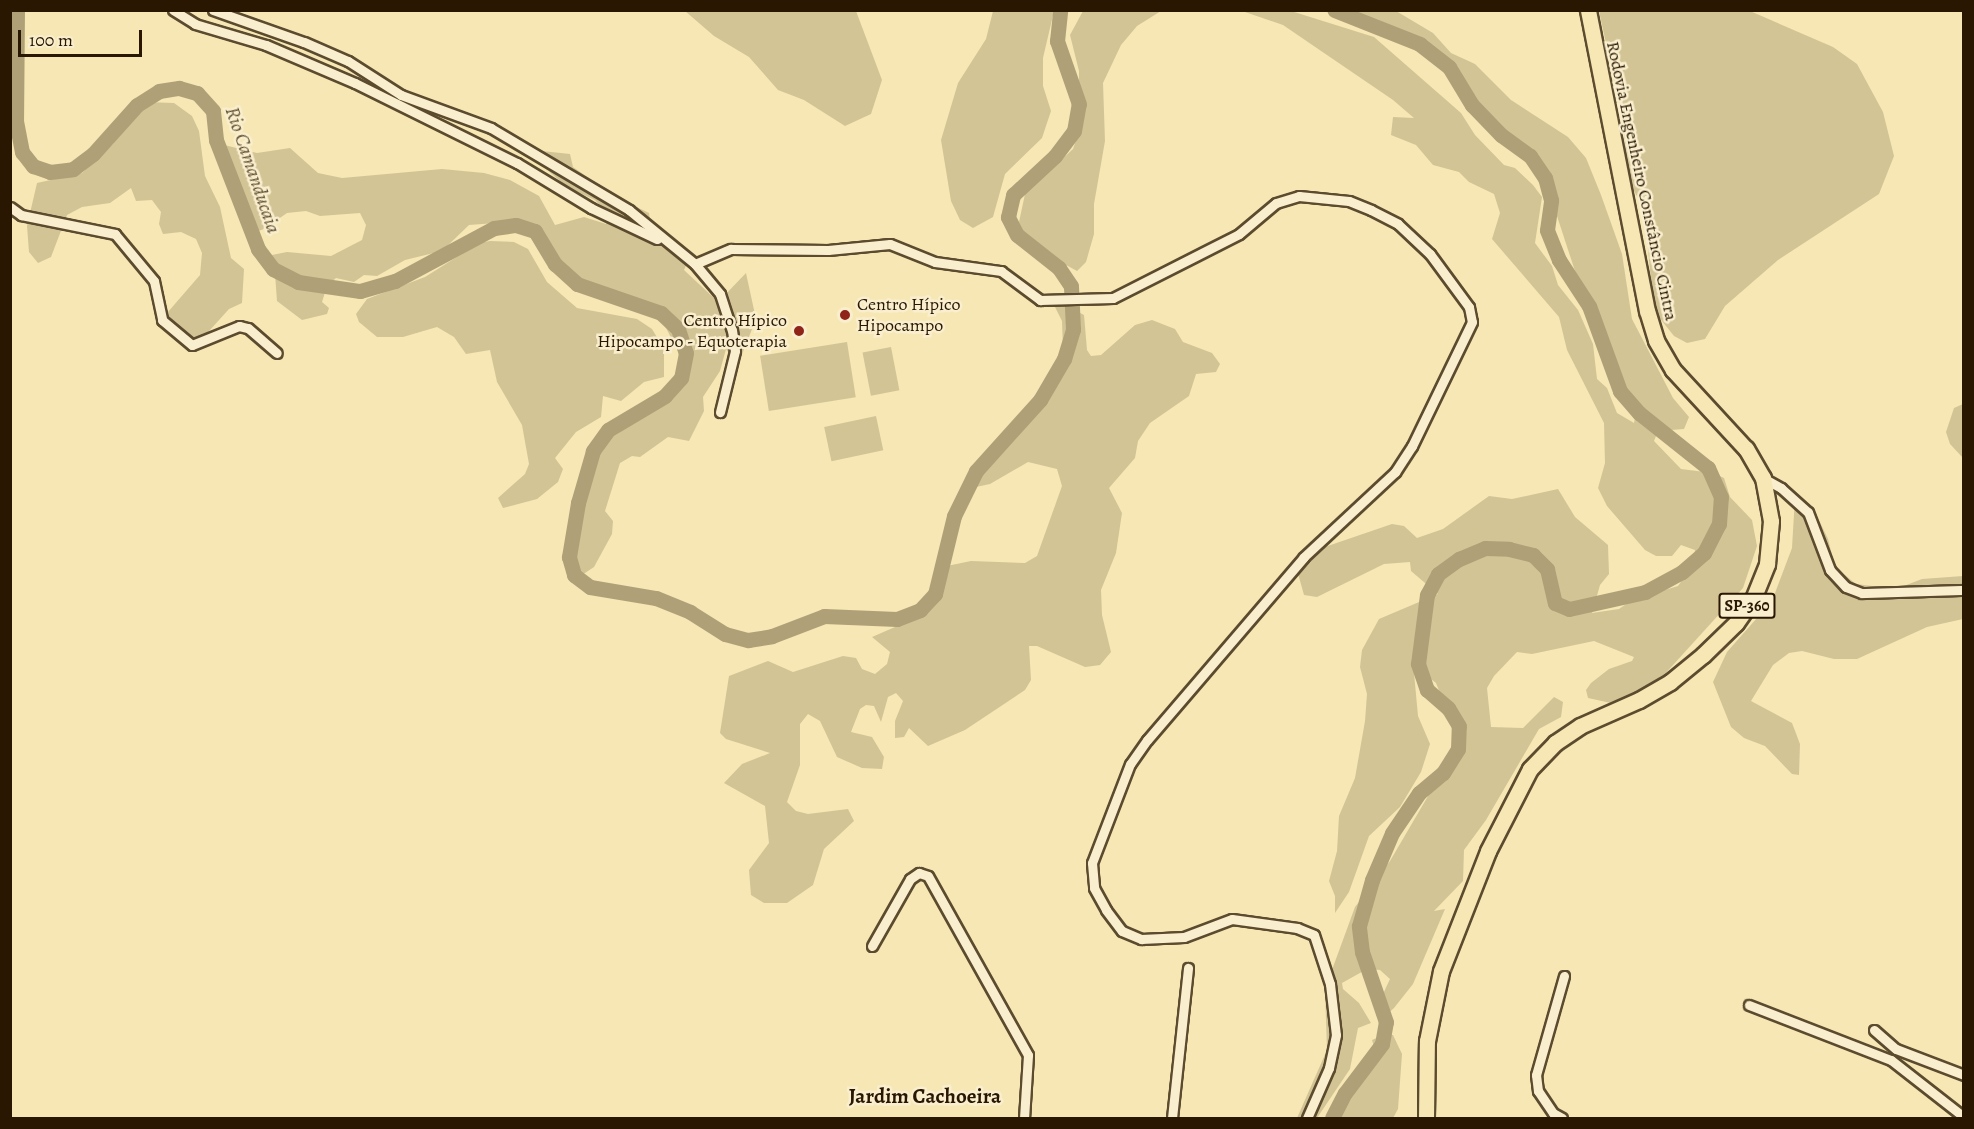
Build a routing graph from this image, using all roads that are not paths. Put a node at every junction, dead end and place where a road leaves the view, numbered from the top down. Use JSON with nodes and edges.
{"nodes":[{"id":1,"x":213,"y":10,"type":"edge"},
{"id":2,"x":1588,"y":10,"type":"edge"},
{"id":3,"x":175,"y":12,"type":"edge"},
{"id":4,"x":10,"y":207,"type":"edge"},
{"id":5,"x":666,"y":243,"type":"junction"},
{"id":6,"x":699,"y":264,"type":"junction"},
{"id":7,"x":277,"y":352,"type":"dead end"},
{"id":8,"x":720,"y":412,"type":"dead end"},
{"id":9,"x":1763,"y":478,"type":"junction"},
{"id":10,"x":1964,"y":590,"type":"edge"},
{"id":11,"x":872,"y":946,"type":"dead end"},
{"id":12,"x":1188,"y":968,"type":"dead end"},
{"id":13,"x":1564,"y":976,"type":"dead end"},
{"id":14,"x":1749,"y":1005,"type":"dead end"},
{"id":15,"x":1874,"y":1030,"type":"dead end"},
{"id":16,"x":1964,"y":1075,"type":"edge"},
{"id":17,"x":1964,"y":1117,"type":"edge"},
{"id":18,"x":1024,"y":1119,"type":"edge"},
{"id":19,"x":1172,"y":1119,"type":"edge"},
{"id":20,"x":1306,"y":1119,"type":"edge"},
{"id":21,"x":1426,"y":1119,"type":"edge"},
{"id":22,"x":1562,"y":1119,"type":"edge"}],
"edges":[{"from":1,"to":5,"type":"street"},
{"from":2,"to":9,"type":"main road","name":"Rodovia Engenheiro Constâncio Cintra","number":"SP-360"},
{"from":3,"to":5,"type":"street"},
{"from":4,"to":7,"type":"street"},
{"from":5,"to":6,"type":"street"},
{"from":6,"to":8,"type":"street"},
{"from":6,"to":20,"type":"street"},
{"from":9,"to":10,"type":"street"},
{"from":9,"to":21,"type":"main road","name":"Rodovia Engenheiro Constâncio Cintra","number":"SP-360"},
{"from":11,"to":18,"type":"street"},
{"from":12,"to":19,"type":"street"},
{"from":13,"to":22,"type":"street"},
{"from":14,"to":17,"type":"street"},
{"from":15,"to":16,"type":"street"}]}
